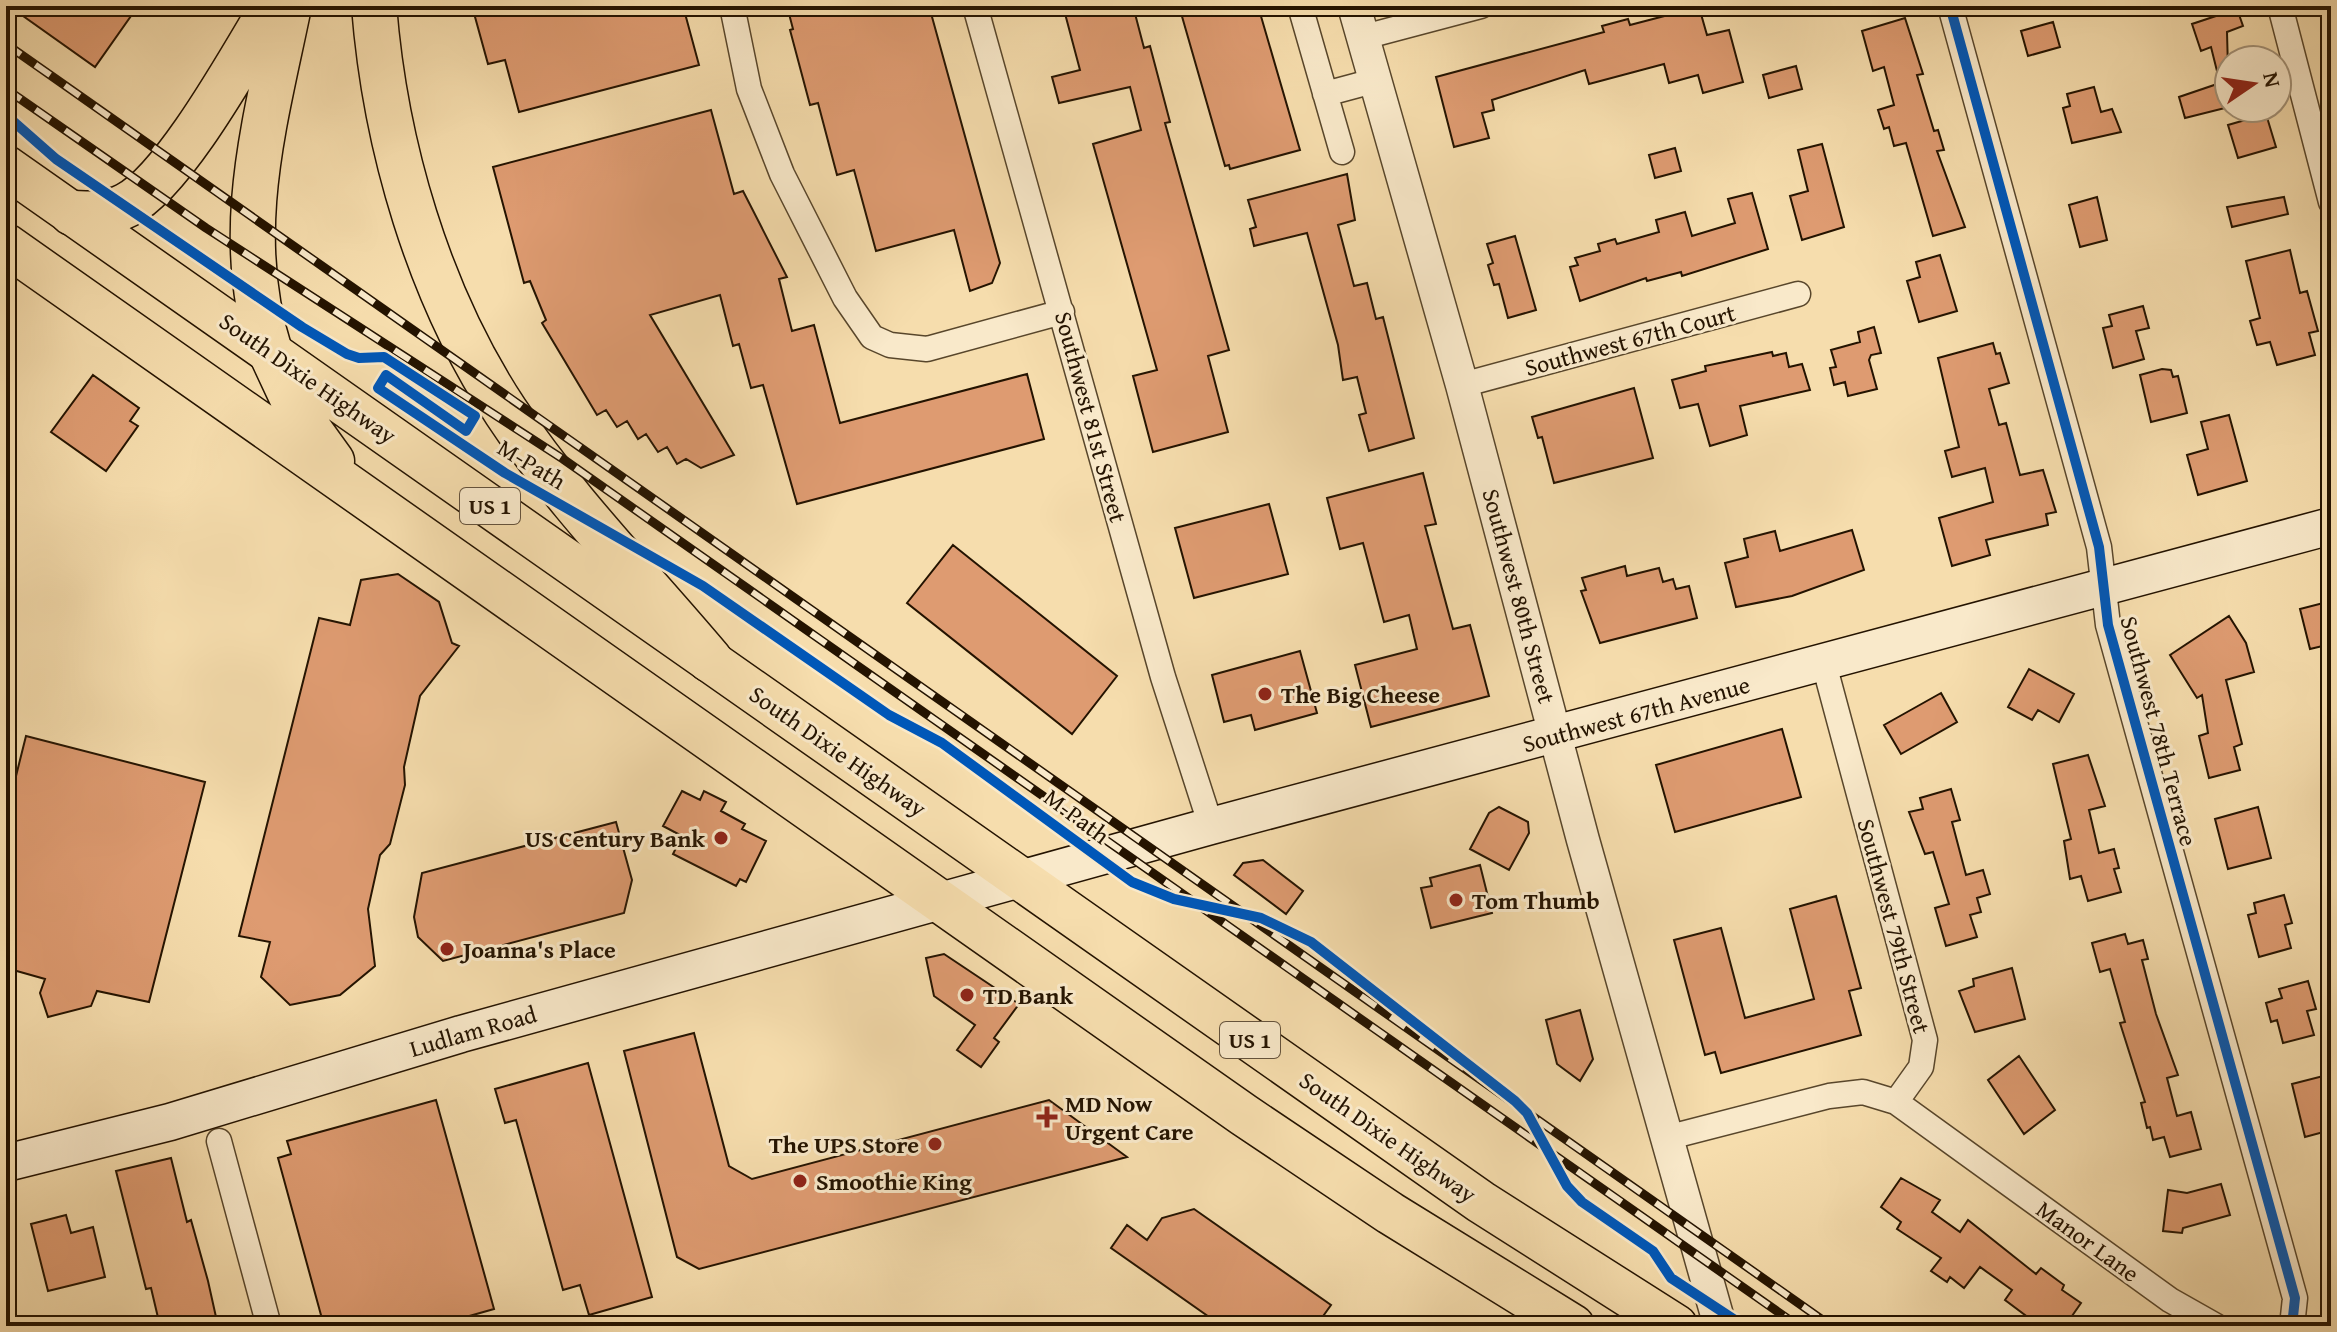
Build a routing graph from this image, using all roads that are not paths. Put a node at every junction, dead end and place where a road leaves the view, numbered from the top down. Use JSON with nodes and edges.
{"nodes":[{"id":1,"x":273,"y":6,"type":"edge"},
{"id":2,"x":289,"y":6,"type":"edge"},
{"id":3,"x":374,"y":6,"type":"edge"},
{"id":4,"x":732,"y":6,"type":"edge"},
{"id":5,"x":975,"y":6,"type":"edge"},
{"id":6,"x":1300,"y":6,"type":"edge"},
{"id":7,"x":1354,"y":6,"type":"edge"},
{"id":8,"x":1481,"y":6,"type":"edge"},
{"id":9,"x":1950,"y":6,"type":"edge"},
{"id":10,"x":2280,"y":6,"type":"edge"},
{"id":11,"x":1364,"y":37,"type":"junction"},
{"id":12,"x":1377,"y":80,"type":"junction"},
{"id":13,"x":1325,"y":94,"type":"junction"},
{"id":14,"x":1342,"y":152,"type":"dead end"},
{"id":15,"x":6,"y":167,"type":"edge"},
{"id":16,"x":2331,"y":202,"type":"edge"},
{"id":17,"x":72,"y":213,"type":"junction"},
{"id":18,"x":6,"y":245,"type":"edge"},
{"id":19,"x":1798,"y":294,"type":"dead end"},
{"id":20,"x":1062,"y":312,"type":"junction"},
{"id":21,"x":270,"y":352,"type":"junction"},
{"id":22,"x":1462,"y":385,"type":"junction"},
{"id":23,"x":358,"y":492,"type":"junction"},
{"id":24,"x":2331,"y":526,"type":"edge"},
{"id":25,"x":2105,"y":589,"type":"junction"},
{"id":26,"x":710,"y":660,"type":"junction"},
{"id":27,"x":1824,"y":664,"type":"junction"},
{"id":28,"x":1556,"y":735,"type":"junction"},
{"id":29,"x":1211,"y":826,"type":"junction"},
{"id":30,"x":1019,"y":879,"type":"junction"},
{"id":31,"x":940,"y":901,"type":"junction"},
{"id":32,"x":1896,"y":1102,"type":"junction"},
{"id":33,"x":1666,"y":1138,"type":"junction"},
{"id":34,"x":219,"y":1141,"type":"dead end"},
{"id":35,"x":6,"y":1163,"type":"edge"},
{"id":36,"x":269,"y":1326,"type":"edge"},
{"id":37,"x":1573,"y":1326,"type":"edge"},
{"id":38,"x":1676,"y":1326,"type":"edge"},
{"id":39,"x":1720,"y":1326,"type":"edge"},
{"id":40,"x":2216,"y":1326,"type":"edge"},
{"id":41,"x":2292,"y":1326,"type":"edge"}],
"edges":[{"from":1,"to":17,"type":"highway"},
{"from":2,"to":21,"type":"highway"},
{"from":3,"to":26,"type":"highway"},
{"from":4,"to":20,"type":"street"},
{"from":5,"to":20,"type":"street","name":"Southwest 81st Street"},
{"from":6,"to":13,"type":"street"},
{"from":7,"to":11,"type":"street","name":"Southwest 80th Street"},
{"from":8,"to":11,"type":"street"},
{"from":9,"to":25,"type":"street","name":"Southwest 78th Terrace"},
{"from":10,"to":16,"type":"street"},
{"from":11,"to":12,"type":"street","name":"Southwest 80th Street"},
{"from":12,"to":13,"type":"street"},
{"from":12,"to":22,"type":"street","name":"Southwest 80th Street"},
{"from":13,"to":14,"type":"street"},
{"from":15,"to":17,"type":"highway","name":"South Dixie Highway","number":"US 1"},
{"from":17,"to":21,"type":"highway","name":"South Dixie Highway","number":"US 1"},
{"from":18,"to":23,"type":"highway","number":"US 1"},
{"from":19,"to":22,"type":"street","name":"Southwest 67th Court"},
{"from":20,"to":29,"type":"street","name":"Southwest 81st Street"},
{"from":21,"to":23,"type":"highway"},
{"from":21,"to":26,"type":"highway","name":"South Dixie Highway","number":"US 1"},
{"from":22,"to":28,"type":"street","name":"Southwest 80th Street"},
{"from":23,"to":31,"type":"highway","number":"US 1"},
{"from":24,"to":25,"type":"main road","name":"Southwest 67th Avenue"},
{"from":25,"to":27,"type":"main road","name":"Southwest 67th Avenue"},
{"from":25,"to":41,"type":"street","name":"Southwest 78th Terrace"},
{"from":26,"to":30,"type":"highway","name":"South Dixie Highway","number":"US 1"},
{"from":27,"to":28,"type":"main road","name":"Southwest 67th Avenue"},
{"from":27,"to":32,"type":"street","name":"Southwest 79th Street"},
{"from":28,"to":29,"type":"main road","name":"Southwest 67th Avenue"},
{"from":28,"to":33,"type":"street","name":"Southwest 80th Street"},
{"from":29,"to":30,"type":"main road","name":"Southwest 67th Avenue"},
{"from":30,"to":31,"type":"main road","name":"Southwest 67th Avenue"},
{"from":30,"to":38,"type":"highway","name":"South Dixie Highway","number":"US 1"},
{"from":31,"to":35,"type":"main road","name":"Ludlam Road"},
{"from":31,"to":37,"type":"highway","number":"US 1"},
{"from":32,"to":33,"type":"street"},
{"from":32,"to":40,"type":"street","name":"Manor Lane"},
{"from":33,"to":39,"type":"street","name":"Southwest 80th Street"},
{"from":34,"to":36,"type":"street"}]}
